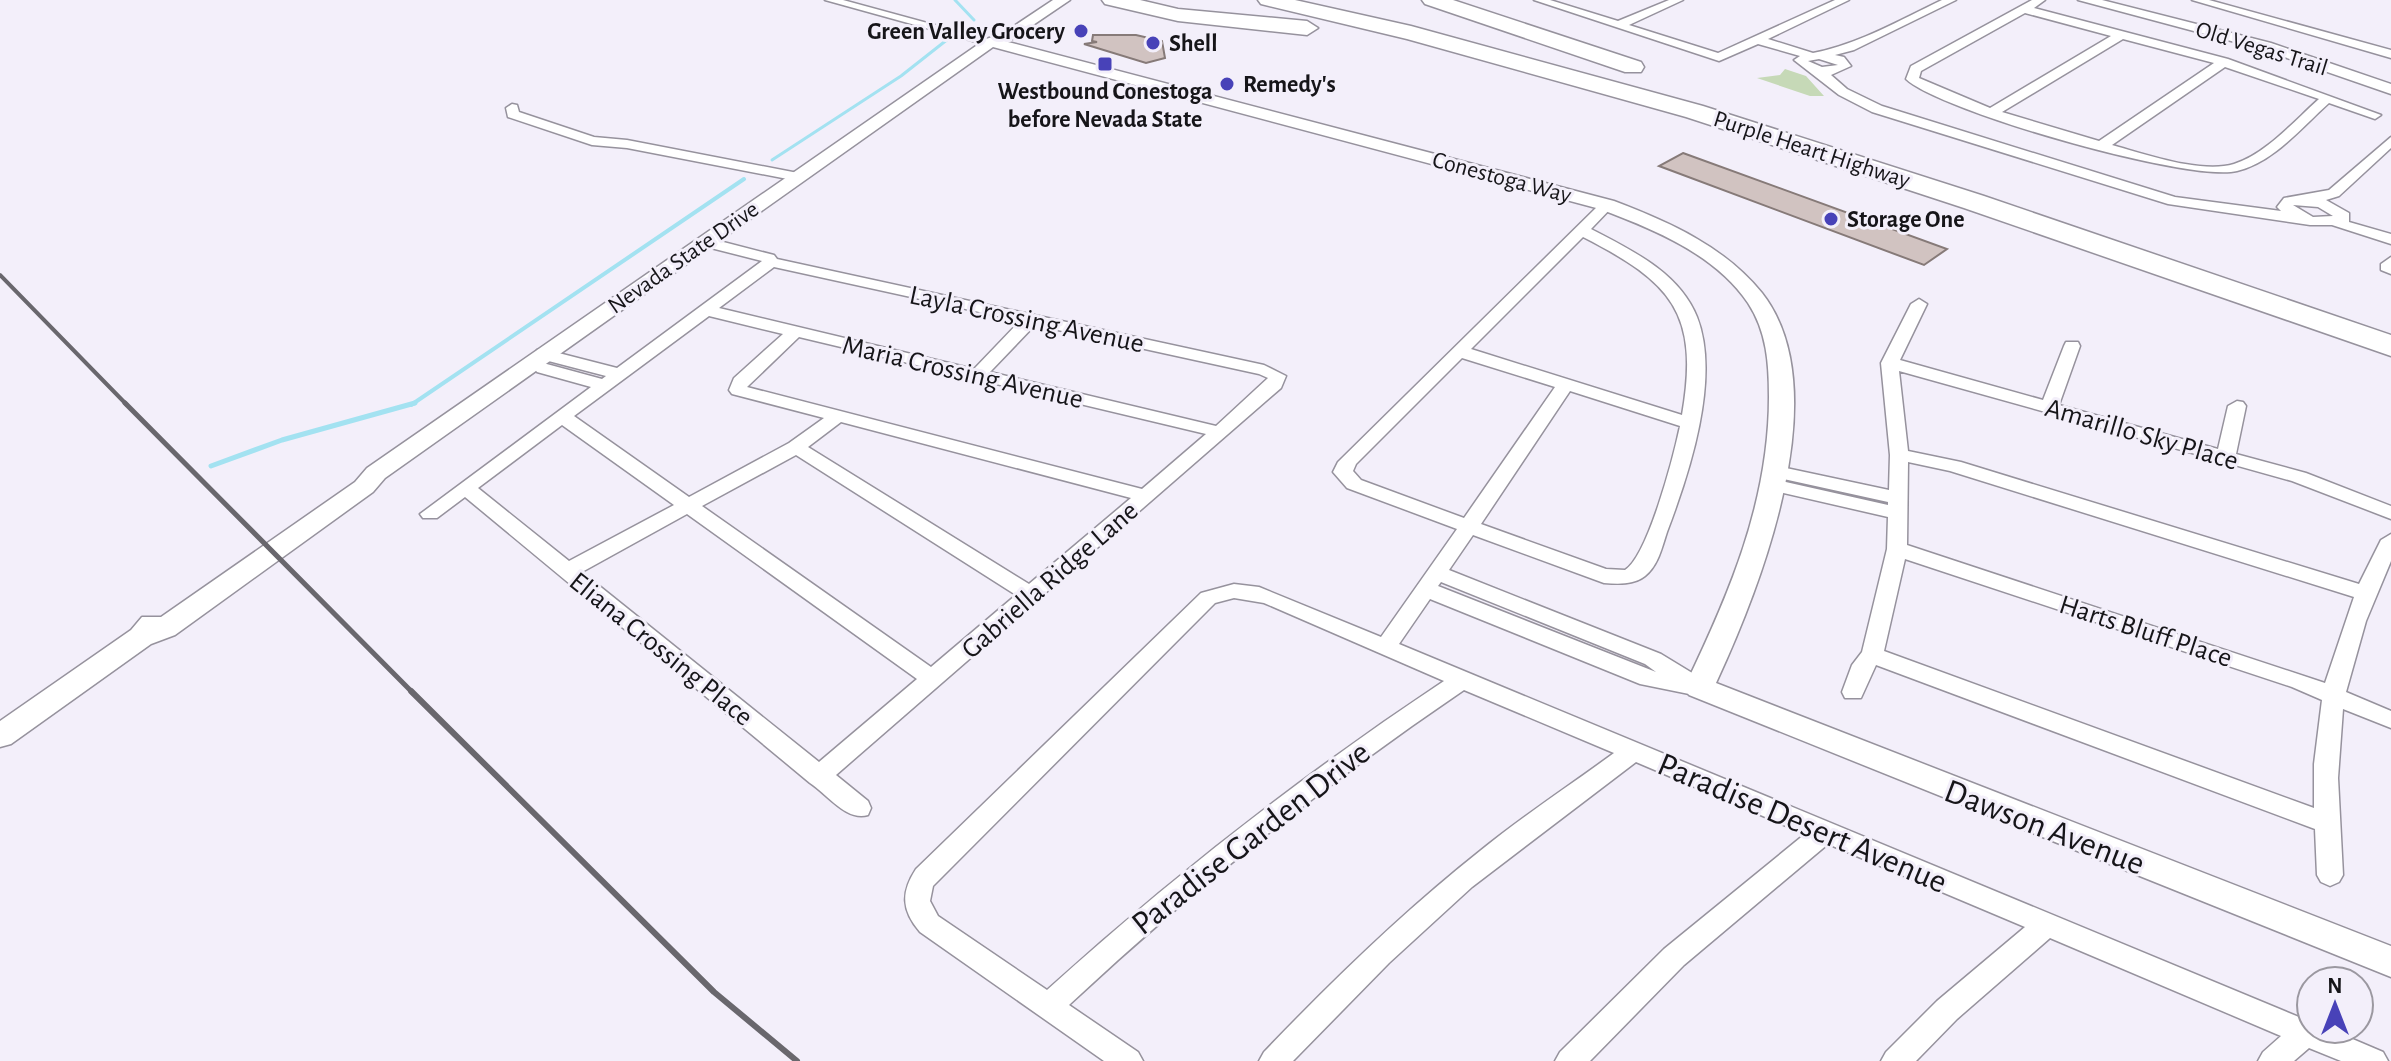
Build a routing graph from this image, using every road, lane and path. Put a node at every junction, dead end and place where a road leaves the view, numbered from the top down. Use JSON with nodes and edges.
{"nodes":[{"id":1,"x":830,"y":0,"type":"edge"},
{"id":2,"x":1042,"y":0,"type":"edge"},
{"id":3,"x":1063,"y":0,"type":"edge"},
{"id":4,"x":1112,"y":0,"type":"edge"},
{"id":5,"x":1268,"y":0,"type":"edge"},
{"id":6,"x":1331,"y":0,"type":"edge"},
{"id":7,"x":1432,"y":0,"type":"edge"},
{"id":8,"x":1539,"y":0,"type":"edge"},
{"id":9,"x":1678,"y":0,"type":"edge"},
{"id":10,"x":1844,"y":0,"type":"edge"},
{"id":11,"x":2040,"y":0,"type":"edge"},
{"id":12,"x":2085,"y":0,"type":"edge"},
{"id":13,"x":2197,"y":0,"type":"edge"},
{"id":14,"x":2249,"y":0,"type":"edge"},
{"id":15,"x":1946,"y":1,"type":"edge"},
{"id":16,"x":2025,"y":9,"type":"junction"},
{"id":17,"x":2235,"y":9,"type":"junction"},
{"id":18,"x":1619,"y":25,"type":"junction"},
{"id":19,"x":2122,"y":34,"type":"junction"},
{"id":20,"x":2389,"y":39,"type":"edge"},
{"id":21,"x":991,"y":42,"type":"junction"},
{"id":22,"x":1754,"y":42,"type":"junction"},
{"id":23,"x":2362,"y":44,"type":"junction"},
{"id":24,"x":1850,"y":48,"type":"junction"},
{"id":25,"x":2391,"y":54,"type":"edge"},
{"id":26,"x":1810,"y":57,"type":"junction"},
{"id":27,"x":2224,"y":62,"type":"junction"},
{"id":28,"x":1840,"y":65,"type":"junction"},
{"id":29,"x":1818,"y":70,"type":"junction"},
{"id":30,"x":1839,"y":87,"type":"junction"},
{"id":31,"x":2391,"y":89,"type":"edge"},
{"id":32,"x":2328,"y":98,"type":"junction"},
{"id":33,"x":1722,"y":99,"type":"junction"},
{"id":34,"x":1992,"y":112,"type":"junction"},
{"id":35,"x":2375,"y":115,"type":"dead end"},
{"id":36,"x":2038,"y":126,"type":"junction"},
{"id":37,"x":2056,"y":131,"type":"junction"},
{"id":38,"x":2391,"y":141,"type":"edge"},
{"id":39,"x":627,"y":144,"type":"junction"},
{"id":40,"x":2103,"y":145,"type":"junction"},
{"id":41,"x":2001,"y":148,"type":"junction"},
{"id":42,"x":2021,"y":154,"type":"junction"},
{"id":43,"x":1854,"y":162,"type":"junction"},
{"id":44,"x":798,"y":177,"type":"junction"},
{"id":45,"x":1607,"y":205,"type":"junction"},
{"id":46,"x":2284,"y":205,"type":"junction"},
{"id":47,"x":2246,"y":210,"type":"junction"},
{"id":48,"x":2338,"y":210,"type":"junction"},
{"id":49,"x":2300,"y":218,"type":"junction"},
{"id":50,"x":1583,"y":231,"type":"junction"},
{"id":51,"x":2391,"y":231,"type":"edge"},
{"id":52,"x":2391,"y":239,"type":"edge"},
{"id":53,"x":699,"y":246,"type":"junction"},
{"id":54,"x":771,"y":262,"type":"junction"},
{"id":55,"x":1919,"y":304,"type":"dead end"},
{"id":56,"x":705,"y":310,"type":"junction"},
{"id":57,"x":2391,"y":318,"type":"edge"},
{"id":58,"x":1031,"y":319,"type":"junction"},
{"id":59,"x":795,"y":332,"type":"junction"},
{"id":60,"x":2072,"y":346,"type":"dead end"},
{"id":61,"x":2391,"y":346,"type":"edge"},
{"id":62,"x":1459,"y":351,"type":"junction"},
{"id":63,"x":535,"y":359,"type":"junction"},
{"id":64,"x":1890,"y":363,"type":"junction"},
{"id":65,"x":620,"y":374,"type":"junction"},
{"id":66,"x":978,"y":375,"type":"junction"},
{"id":67,"x":1277,"y":380,"type":"joint"},
{"id":68,"x":604,"y":385,"type":"junction"},
{"id":69,"x":1565,"y":385,"type":"junction"},
{"id":70,"x":2237,"y":406,"type":"dead end"},
{"id":71,"x":2049,"y":408,"type":"junction"},
{"id":72,"x":562,"y":416,"type":"junction"},
{"id":73,"x":835,"y":418,"type":"junction"},
{"id":74,"x":1689,"y":423,"type":"junction"},
{"id":75,"x":1220,"y":432,"type":"junction"},
{"id":76,"x":796,"y":447,"type":"junction"},
{"id":77,"x":1899,"y":455,"type":"junction"},
{"id":78,"x":2226,"y":457,"type":"junction"},
{"id":79,"x":1774,"y":478,"type":"junction"},
{"id":80,"x":466,"y":488,"type":"junction"},
{"id":81,"x":1146,"y":496,"type":"junction"},
{"id":82,"x":687,"y":505,"type":"junction"},
{"id":83,"x":1899,"y":506,"type":"junction"},
{"id":84,"x":2391,"y":513,"type":"edge"},
{"id":85,"x":430,"y":514,"type":"dead end"},
{"id":86,"x":1470,"y":526,"type":"junction"},
{"id":87,"x":2391,"y":540,"type":"edge"},
{"id":88,"x":1897,"y":549,"type":"junction"},
{"id":89,"x":567,"y":571,"type":"junction"},
{"id":90,"x":1432,"y":581,"type":"junction"},
{"id":91,"x":2364,"y":593,"type":"junction"},
{"id":92,"x":1031,"y":595,"type":"junction"},
{"id":93,"x":1386,"y":647,"type":"junction"},
{"id":94,"x":1872,"y":655,"type":"junction"},
{"id":95,"x":932,"y":679,"type":"junction"},
{"id":96,"x":1462,"y":680,"type":"junction"},
{"id":97,"x":1699,"y":688,"type":"junction"},
{"id":98,"x":1853,"y":692,"type":"dead end"},
{"id":99,"x":2333,"y":692,"type":"junction"},
{"id":100,"x":2391,"y":720,"type":"edge"},
{"id":101,"x":0,"y":736,"type":"edge"},
{"id":102,"x":1634,"y":751,"type":"junction"},
{"id":103,"x":819,"y":776,"type":"junction"},
{"id":104,"x":859,"y":808,"type":"dead end"},
{"id":105,"x":2325,"y":822,"type":"junction"},
{"id":106,"x":1826,"y":831,"type":"junction"},
{"id":107,"x":2330,"y":875,"type":"dead end"},
{"id":108,"x":2048,"y":924,"type":"junction"},
{"id":109,"x":2391,"y":962,"type":"edge"},
{"id":110,"x":1048,"y":1007,"type":"junction"},
{"id":111,"x":2295,"y":1028,"type":"edge"},
{"id":112,"x":2295,"y":1042,"type":"edge"},
{"id":113,"x":2335,"y":1045,"type":"edge"},
{"id":114,"x":1128,"y":1061,"type":"edge"},
{"id":115,"x":1274,"y":1061,"type":"edge"},
{"id":116,"x":1570,"y":1061,"type":"edge"},
{"id":117,"x":1896,"y":1061,"type":"edge"},
{"id":118,"x":2273,"y":1061,"type":"edge"},
{"id":119,"x":2373,"y":1061,"type":"edge"}],
"edges":[{"from":1,"to":21,"type":"street","name":"Conestoga Way"},
{"from":2,"to":21,"type":"street","name":"Nevada State Drive"},
{"from":3,"to":21,"type":"street","name":"Nevada State Drive"},
{"from":4,"to":43,"type":"highway"},
{"from":5,"to":43,"type":"highway","name":"Purple Heart Highway"},
{"from":6,"to":33,"type":"highway","name":"Purple Heart Highway"},
{"from":7,"to":33,"type":"highway"},
{"from":8,"to":18,"type":"street"},
{"from":9,"to":18,"type":"street"},
{"from":10,"to":22,"type":"street"},
{"from":11,"to":16,"type":"street"},
{"from":12,"to":31,"type":"street","name":"Old Vegas Trail"},
{"from":13,"to":17,"type":"street"},
{"from":14,"to":17,"type":"street"},
{"from":15,"to":24,"type":"street"},
{"from":16,"to":19,"type":"street"},
{"from":16,"to":34,"type":"street"},
{"from":17,"to":23,"type":"street"},
{"from":18,"to":22,"type":"street"},
{"from":19,"to":27,"type":"street"},
{"from":19,"to":34,"type":"street"},
{"from":20,"to":23,"type":"street"},
{"from":21,"to":44,"type":"street","name":"Nevada State Drive"},
{"from":21,"to":45,"type":"street","name":"Conestoga Way"},
{"from":22,"to":26,"type":"street"},
{"from":23,"to":25,"type":"street"},
{"from":24,"to":26,"type":"street"},
{"from":24,"to":28,"type":"street"},
{"from":26,"to":28,"type":"street"},
{"from":26,"to":29,"type":"street"},
{"from":27,"to":32,"type":"street"},
{"from":27,"to":40,"type":"street"},
{"from":28,"to":29,"type":"street"},
{"from":28,"to":30,"type":"street"},
{"from":29,"to":30,"type":"street"},
{"from":30,"to":41,"type":"street"},
{"from":32,"to":35,"type":"street"},
{"from":32,"to":40,"type":"street"},
{"from":33,"to":57,"type":"highway","name":"Purple Heart Highway"},
{"from":34,"to":36,"type":"street"},
{"from":36,"to":37,"type":"street"},
{"from":36,"to":41,"type":"street"},
{"from":37,"to":40,"type":"street"},
{"from":37,"to":42,"type":"street"},
{"from":38,"to":48,"type":"street"},
{"from":39,"to":39,"type":"street"},
{"from":39,"to":44,"type":"street"},
{"from":41,"to":42,"type":"street"},
{"from":42,"to":47,"type":"street"},
{"from":43,"to":61,"type":"highway","name":"Purple Heart Highway"},
{"from":44,"to":53,"type":"street","name":"Nevada State Drive"},
{"from":45,"to":50,"type":"street"},
{"from":45,"to":79,"type":"street","name":"Conestoga Way"},
{"from":46,"to":47,"type":"street"},
{"from":46,"to":48,"type":"street"},
{"from":46,"to":49,"type":"street"},
{"from":47,"to":49,"type":"street"},
{"from":48,"to":49,"type":"street"},
{"from":48,"to":51,"type":"street"},
{"from":48,"to":52,"type":"street"},
{"from":50,"to":62,"type":"street"},
{"from":50,"to":74,"type":"street"},
{"from":53,"to":54,"type":"street","name":"Layla Crossing Avenue"},
{"from":53,"to":63,"type":"street","name":"Nevada State Drive"},
{"from":54,"to":56,"type":"street"},
{"from":54,"to":58,"type":"street","name":"Layla Crossing Avenue"},
{"from":55,"to":64,"type":"street"},
{"from":56,"to":59,"type":"street","name":"Maria Crossing Avenue"},
{"from":56,"to":65,"type":"street"},
{"from":58,"to":66,"type":"street"},
{"from":58,"to":67,"type":"street","name":"Layla Crossing Avenue"},
{"from":59,"to":66,"type":"street","name":"Maria Crossing Avenue"},
{"from":59,"to":73,"type":"street"},
{"from":60,"to":71,"type":"street"},
{"from":62,"to":69,"type":"street"},
{"from":62,"to":86,"type":"street"},
{"from":63,"to":65,"type":"street"},
{"from":63,"to":68,"type":"street"},
{"from":63,"to":101,"type":"street","name":"Nevada State Drive"},
{"from":64,"to":71,"type":"street","name":"Amarillo Sky Place"},
{"from":64,"to":77,"type":"street"},
{"from":65,"to":68,"type":"street"},
{"from":66,"to":75,"type":"street","name":"Maria Crossing Avenue"},
{"from":67,"to":75,"type":"street","name":"Gabriella Ridge Lane"},
{"from":68,"to":72,"type":"street"},
{"from":69,"to":74,"type":"street"},
{"from":69,"to":86,"type":"street"},
{"from":70,"to":78,"type":"street"},
{"from":71,"to":78,"type":"street","name":"Amarillo Sky Place"},
{"from":72,"to":80,"type":"street"},
{"from":72,"to":82,"type":"street"},
{"from":73,"to":76,"type":"street"},
{"from":73,"to":81,"type":"street"},
{"from":74,"to":86,"type":"street"},
{"from":75,"to":81,"type":"street","name":"Gabriella Ridge Lane"},
{"from":76,"to":82,"type":"street"},
{"from":76,"to":92,"type":"street"},
{"from":77,"to":83,"type":"street"},
{"from":77,"to":91,"type":"street"},
{"from":78,"to":84,"type":"street","name":"Amarillo Sky Place"},
{"from":79,"to":83,"type":"street"},
{"from":79,"to":97,"type":"street","name":"Conestoga Way"},
{"from":80,"to":85,"type":"street"},
{"from":80,"to":89,"type":"street","name":"Eliana Crossing Place"},
{"from":81,"to":92,"type":"street","name":"Gabriella Ridge Lane"},
{"from":82,"to":89,"type":"street"},
{"from":82,"to":95,"type":"street"},
{"from":83,"to":88,"type":"street"},
{"from":86,"to":90,"type":"street"},
{"from":87,"to":91,"type":"street"},
{"from":88,"to":94,"type":"street"},
{"from":88,"to":99,"type":"street","name":"Harts Bluff Place"},
{"from":89,"to":103,"type":"street","name":"Eliana Crossing Place"},
{"from":90,"to":93,"type":"street"},
{"from":90,"to":97,"type":"street","name":"Dawson Avenue"},
{"from":91,"to":99,"type":"street"},
{"from":92,"to":95,"type":"street","name":"Gabriella Ridge Lane"},
{"from":93,"to":96,"type":"street","name":"Paradise Desert Avenue"},
{"from":93,"to":110,"type":"street","name":"Paradise Desert Avenue"},
{"from":94,"to":98,"type":"street"},
{"from":94,"to":105,"type":"street"},
{"from":95,"to":103,"type":"street","name":"Gabriella Ridge Lane"},
{"from":96,"to":102,"type":"street","name":"Paradise Desert Avenue"},
{"from":96,"to":110,"type":"street","name":"Paradise Garden Drive"},
{"from":97,"to":109,"type":"street","name":"Dawson Avenue"},
{"from":99,"to":100,"type":"street","name":"Harts Bluff Place"},
{"from":99,"to":105,"type":"street"},
{"from":102,"to":106,"type":"street","name":"Paradise Desert Avenue"},
{"from":102,"to":115,"type":"street"},
{"from":103,"to":104,"type":"street","name":"Eliana Crossing Place"},
{"from":105,"to":107,"type":"street"},
{"from":106,"to":108,"type":"street","name":"Paradise Desert Avenue"},
{"from":106,"to":116,"type":"street"},
{"from":108,"to":111,"type":"street","name":"Paradise Desert Avenue"},
{"from":108,"to":117,"type":"street"},
{"from":110,"to":114,"type":"street"},
{"from":112,"to":118,"type":"street"},
{"from":113,"to":119,"type":"street","name":"Paradise Desert Avenue"}]}
